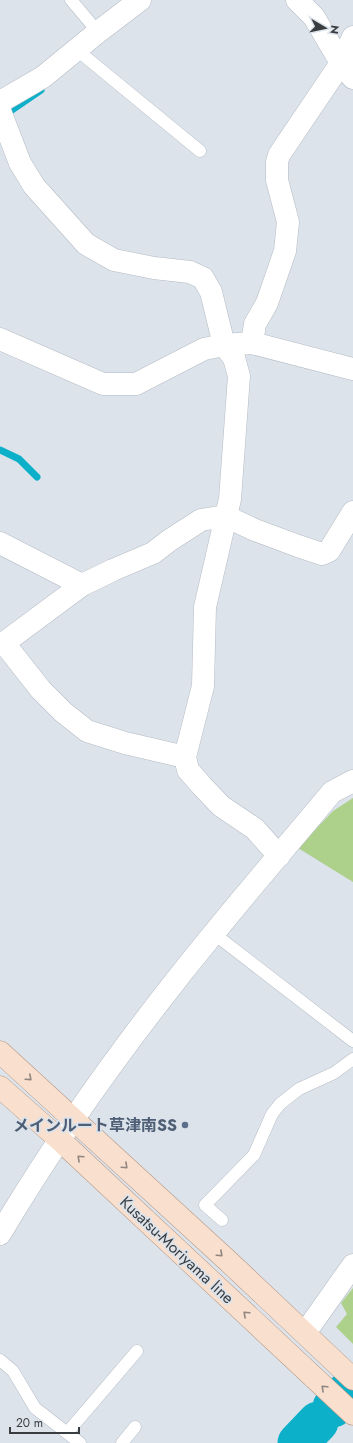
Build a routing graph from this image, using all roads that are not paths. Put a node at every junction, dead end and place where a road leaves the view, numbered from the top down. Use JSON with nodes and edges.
{"nodes":[{"id":1,"x":71,"y":0,"type":"edge"},
{"id":2,"x":140,"y":0,"type":"edge"},
{"id":3,"x":297,"y":0,"type":"edge"},
{"id":4,"x":98,"y":32,"type":"junction"},
{"id":5,"x":353,"y":37,"type":"edge"},
{"id":6,"x":77,"y":50,"type":"junction"},
{"id":7,"x":347,"y":71,"type":"edge"},
{"id":8,"x":0,"y":102,"type":"edge"},
{"id":9,"x":0,"y":111,"type":"edge"},
{"id":10,"x":200,"y":151,"type":"dead end"},
{"id":11,"x":0,"y":339,"type":"edge"},
{"id":12,"x":252,"y":343,"type":"junction"},
{"id":13,"x":224,"y":346,"type":"junction"},
{"id":14,"x":353,"y":369,"type":"edge"},
{"id":15,"x":353,"y":512,"type":"edge"},
{"id":16,"x":225,"y":516,"type":"junction"},
{"id":17,"x":0,"y":543,"type":"edge"},
{"id":18,"x":82,"y":585,"type":"junction"},
{"id":19,"x":2,"y":644,"type":"edge"},
{"id":20,"x":185,"y":757,"type":"junction"},
{"id":21,"x":353,"y":781,"type":"edge"},
{"id":22,"x":279,"y":856,"type":"junction"},
{"id":23,"x":213,"y":933,"type":"junction"},
{"id":24,"x":353,"y":1041,"type":"edge"},
{"id":25,"x":0,"y":1052,"type":"edge"},
{"id":26,"x":353,"y":1059,"type":"edge"},
{"id":27,"x":0,"y":1087,"type":"edge"},
{"id":28,"x":74,"y":1119,"type":"junction"},
{"id":29,"x":60,"y":1140,"type":"junction"},
{"id":30,"x":222,"y":1220,"type":"dead end"},
{"id":31,"x":2,"y":1224,"type":"edge"},
{"id":32,"x":353,"y":1265,"type":"edge"},
{"id":33,"x":298,"y":1327,"type":"junction"},
{"id":34,"x":137,"y":1351,"type":"dead end"},
{"id":35,"x":0,"y":1360,"type":"edge"},
{"id":36,"x":353,"y":1379,"type":"edge"},
{"id":37,"x":353,"y":1414,"type":"edge"},
{"id":38,"x":135,"y":1427,"type":"dead end"},
{"id":39,"x":67,"y":1433,"type":"junction"},
{"id":40,"x":80,"y":1443,"type":"edge"},
{"id":41,"x":122,"y":1443,"type":"edge"}],
"edges":[{"from":1,"to":4,"type":"lane"},
{"from":2,"to":4,"type":"street"},
{"from":3,"to":7,"type":"street"},
{"from":4,"to":6,"type":"street"},
{"from":5,"to":7,"type":"street"},
{"from":6,"to":8,"type":"street"},
{"from":6,"to":10,"type":"lane"},
{"from":7,"to":12,"type":"street"},
{"from":9,"to":13,"type":"street"},
{"from":11,"to":13,"type":"street"},
{"from":12,"to":13,"type":"street"},
{"from":12,"to":14,"type":"street"},
{"from":13,"to":16,"type":"street"},
{"from":15,"to":16,"type":"street"},
{"from":16,"to":18,"type":"street"},
{"from":16,"to":20,"type":"street"},
{"from":17,"to":18,"type":"street"},
{"from":18,"to":19,"type":"street"},
{"from":19,"to":20,"type":"street"},
{"from":20,"to":22,"type":"street"},
{"from":21,"to":22,"type":"street"},
{"from":22,"to":23,"type":"street"},
{"from":23,"to":24,"type":"lane"},
{"from":23,"to":28,"type":"street"},
{"from":25,"to":28,"type":"main road","name":"Kusatsu-Moriyama line","one_way":true},
{"from":26,"to":30,"type":"lane"},
{"from":27,"to":29,"type":"main road","name":"Kusatsu-Moriyama line"},
{"from":28,"to":29,"type":"street"},
{"from":28,"to":33,"type":"main road","name":"Kusatsu-Moriyama line","one_way":true},
{"from":29,"to":31,"type":"street"},
{"from":37,"to":29,"type":"main road","name":"Kusatsu-Moriyama line","one_way":true},
{"from":32,"to":33,"type":"street"},
{"from":33,"to":36,"type":"main road","name":"Kusatsu-Moriyama line"},
{"from":34,"to":39,"type":"lane"},
{"from":35,"to":39,"type":"lane"},
{"from":38,"to":41,"type":"lane"},
{"from":39,"to":40,"type":"lane"}]}
